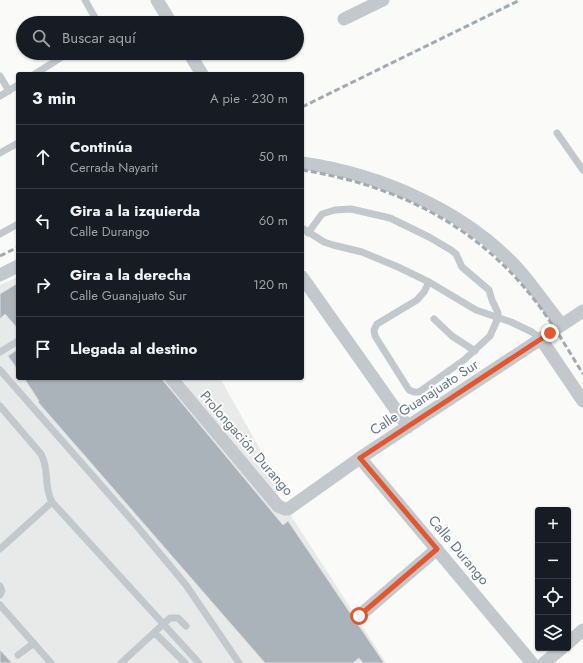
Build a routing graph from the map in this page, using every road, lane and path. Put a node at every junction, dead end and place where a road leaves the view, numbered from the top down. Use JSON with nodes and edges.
{"nodes":[{"id":1,"x":85,"y":0,"type":"edge"},
{"id":2,"x":157,"y":0,"type":"edge"},
{"id":3,"x":378,"y":1,"type":"edge"},
{"id":4,"x":94,"y":16,"type":"edge"},
{"id":5,"x":167,"y":16,"type":"edge"},
{"id":6,"x":344,"y":19,"type":"dead end"},
{"id":7,"x":57,"y":60,"type":"edge"},
{"id":8,"x":193,"y":60,"type":"edge"},
{"id":9,"x":38,"y":72,"type":"edge"},
{"id":10,"x":201,"y":72,"type":"edge"},
{"id":11,"x":0,"y":76,"type":"edge"},
{"id":12,"x":16,"y":86,"type":"edge"},
{"id":13,"x":9,"y":91,"type":"junction"},
{"id":14,"x":0,"y":96,"type":"edge"},
{"id":15,"x":556,"y":133,"type":"dead end"},
{"id":16,"x":16,"y":144,"type":"edge"},
{"id":17,"x":0,"y":153,"type":"edge"},
{"id":18,"x":304,"y":163,"type":"edge"},
{"id":19,"x":583,"y":170,"type":"edge"},
{"id":20,"x":16,"y":225,"type":"edge"},
{"id":21,"x":305,"y":230,"type":"edge"},
{"id":22,"x":0,"y":234,"type":"edge"},
{"id":23,"x":16,"y":267,"type":"edge"},
{"id":24,"x":0,"y":275,"type":"edge"},
{"id":25,"x":304,"y":280,"type":"edge"},
{"id":26,"x":429,"y":282,"type":"junction"},
{"id":27,"x":583,"y":311,"type":"edge"},
{"id":28,"x":498,"y":318,"type":"junction"},
{"id":29,"x":434,"y":319,"type":"dead end"},
{"id":30,"x":562,"y":325,"type":"junction"},
{"id":31,"x":541,"y":339,"type":"junction"},
{"id":32,"x":16,"y":342,"type":"edge"},
{"id":33,"x":475,"y":351,"type":"junction"},
{"id":34,"x":0,"y":352,"type":"edge"},
{"id":35,"x":0,"y":370,"type":"edge"},
{"id":36,"x":173,"y":380,"type":"edge"},
{"id":37,"x":583,"y":401,"type":"edge"},
{"id":38,"x":0,"y":406,"type":"edge"},
{"id":39,"x":408,"y":427,"type":"junction"},
{"id":40,"x":360,"y":458,"type":"junction"},
{"id":41,"x":52,"y":502,"type":"junction"},
{"id":42,"x":284,"y":509,"type":"joint"},
{"id":43,"x":0,"y":549,"type":"edge"},
{"id":44,"x":437,"y":549,"type":"junction"},
{"id":45,"x":0,"y":586,"type":"edge"},
{"id":46,"x":0,"y":595,"type":"edge"},
{"id":47,"x":0,"y":605,"type":"edge"},
{"id":48,"x":359,"y":616,"type":"dead end"},
{"id":49,"x":164,"y":624,"type":"junction"},
{"id":50,"x":186,"y":626,"type":"dead end"},
{"id":51,"x":583,"y":630,"type":"edge"},
{"id":52,"x":155,"y":633,"type":"junction"},
{"id":53,"x":571,"y":640,"type":"edge"},
{"id":54,"x":34,"y":643,"type":"junction"},
{"id":55,"x":558,"y":651,"type":"edge"},
{"id":56,"x":18,"y":655,"type":"dead end"},
{"id":57,"x":51,"y":663,"type":"edge"},
{"id":58,"x":121,"y":663,"type":"edge"},
{"id":59,"x":185,"y":663,"type":"edge"},
{"id":60,"x":199,"y":663,"type":"edge"},
{"id":61,"x":239,"y":663,"type":"edge"},
{"id":62,"x":532,"y":663,"type":"edge"},
{"id":63,"x":544,"y":663,"type":"edge"}],
"edges":[{"from":1,"to":4,"type":"lane"},
{"from":2,"to":5,"type":"street"},
{"from":3,"to":6,"type":"street"},
{"from":7,"to":9,"type":"lane"},
{"from":8,"to":10,"type":"street"},
{"from":11,"to":13,"type":"lane"},
{"from":12,"to":13,"type":"lane"},
{"from":13,"to":14,"type":"lane"},
{"from":15,"to":19,"type":"lane"},
{"from":16,"to":17,"type":"lane"},
{"from":18,"to":30,"type":"street"},
{"from":20,"to":22,"type":"lane"},
{"from":21,"to":26,"type":"lane"},
{"from":21,"to":28,"type":"lane"},
{"from":23,"to":24,"type":"street"},
{"from":25,"to":39,"type":"street"},
{"from":26,"to":28,"type":"lane"},
{"from":26,"to":33,"type":"lane"},
{"from":27,"to":30,"type":"street","name":"Calle Guanajuato Sur"},
{"from":28,"to":31,"type":"lane"},
{"from":28,"to":33,"type":"lane"},
{"from":29,"to":33,"type":"lane"},
{"from":30,"to":31,"type":"street","name":"Calle Guanajuato Sur"},
{"from":31,"to":37,"type":"street"},
{"from":31,"to":39,"type":"street","name":"Calle Guanajuato Sur"},
{"from":32,"to":34,"type":"lane"},
{"from":35,"to":61,"type":"lane"},
{"from":36,"to":42,"type":"street","name":"Prolongación Durango"},
{"from":38,"to":41,"type":"lane"},
{"from":39,"to":40,"type":"street","name":"Calle Guanajuato Sur"},
{"from":40,"to":42,"type":"street","name":"Calle Guanajuato Sur"},
{"from":40,"to":44,"type":"street","name":"Calle Durango"},
{"from":41,"to":43,"type":"lane"},
{"from":41,"to":49,"type":"lane"},
{"from":44,"to":48,"type":"street"},
{"from":44,"to":62,"type":"street","name":"Calle Durango"},
{"from":45,"to":46,"type":"lane"},
{"from":47,"to":54,"type":"lane"},
{"from":49,"to":50,"type":"lane"},
{"from":49,"to":52,"type":"lane"},
{"from":49,"to":60,"type":"lane"},
{"from":51,"to":53,"type":"street"},
{"from":52,"to":58,"type":"lane"},
{"from":52,"to":59,"type":"lane"},
{"from":54,"to":56,"type":"lane"},
{"from":54,"to":57,"type":"lane"},
{"from":55,"to":63,"type":"street"}]}
